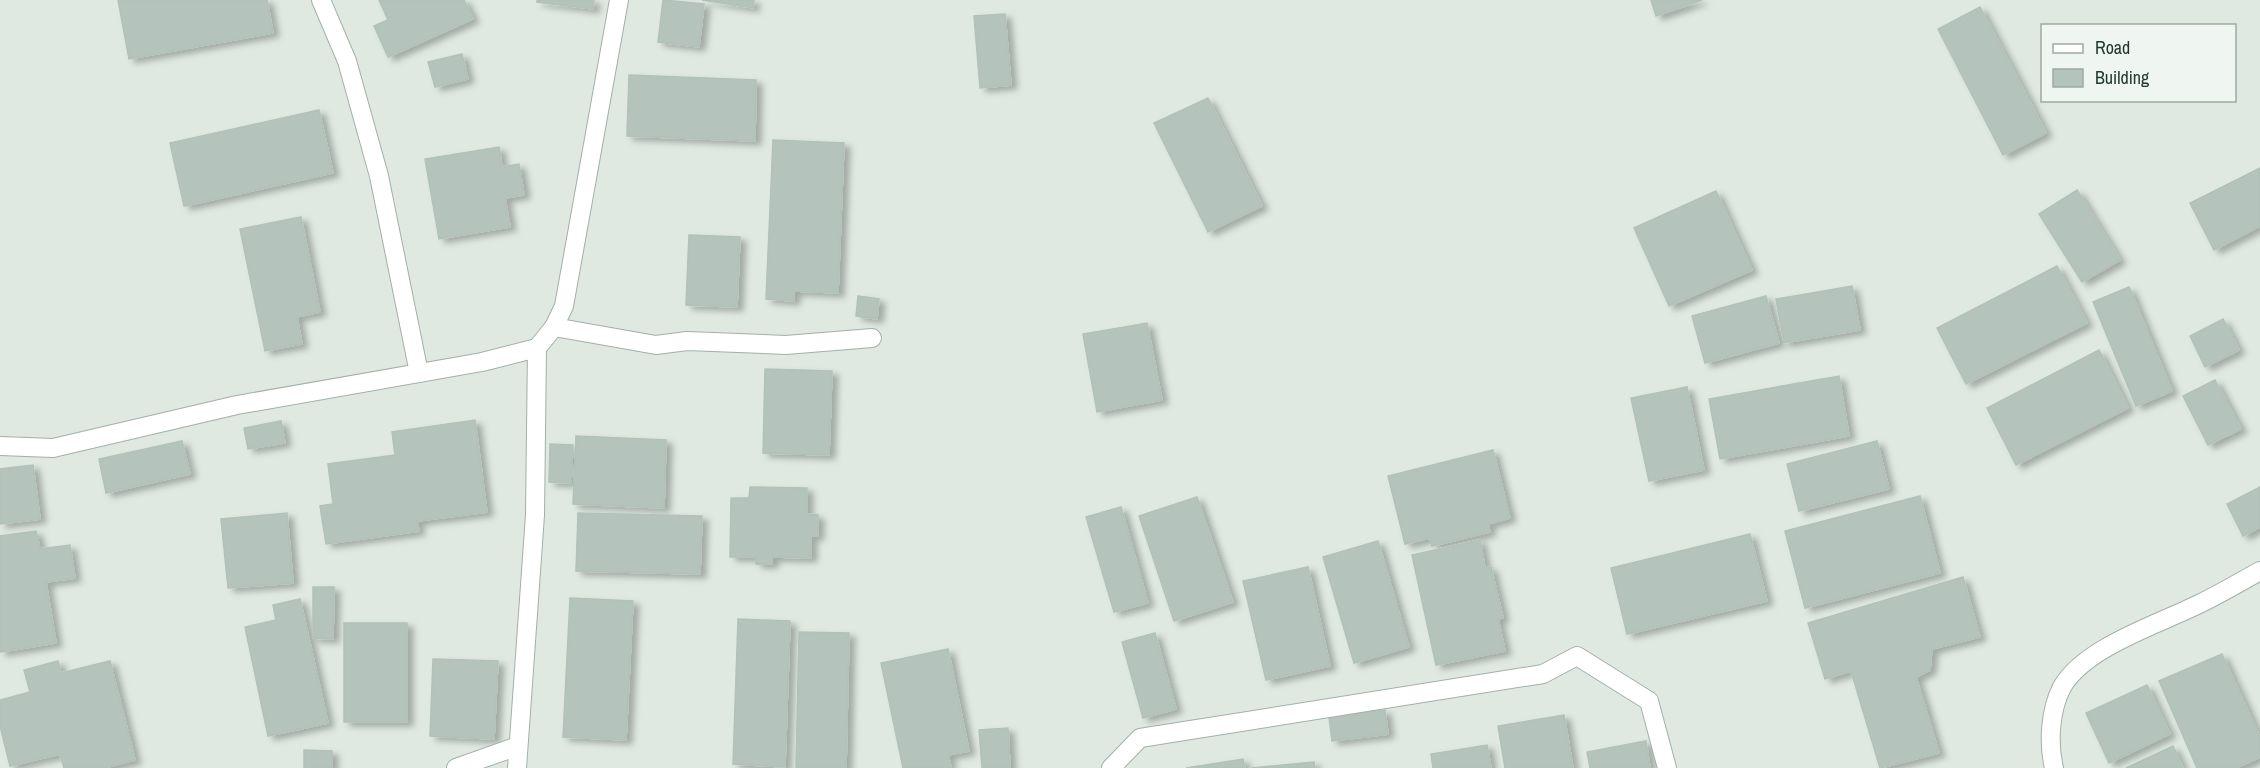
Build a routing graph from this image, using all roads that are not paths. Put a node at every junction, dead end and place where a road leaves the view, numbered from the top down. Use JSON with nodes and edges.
{"nodes":[{"id":1,"x":321,"y":0,"type":"edge"},
{"id":2,"x":619,"y":0,"type":"edge"},
{"id":3,"x":554,"y":327,"type":"junction"},
{"id":4,"x":872,"y":338,"type":"dead end"},
{"id":5,"x":537,"y":348,"type":"junction"},
{"id":6,"x":419,"y":374,"type":"junction"},
{"id":7,"x":0,"y":446,"type":"edge"},
{"id":8,"x":2260,"y":571,"type":"edge"},
{"id":9,"x":518,"y":746,"type":"junction"},
{"id":10,"x":456,"y":768,"type":"edge"},
{"id":11,"x":517,"y":768,"type":"edge"},
{"id":12,"x":1111,"y":768,"type":"edge"},
{"id":13,"x":1667,"y":768,"type":"edge"},
{"id":14,"x":2054,"y":768,"type":"edge"}],
"edges":[{"from":1,"to":6,"type":"street"},
{"from":2,"to":3,"type":"street"},
{"from":3,"to":4,"type":"street"},
{"from":3,"to":5,"type":"street"},
{"from":5,"to":6,"type":"street"},
{"from":5,"to":9,"type":"street"},
{"from":6,"to":7,"type":"street"},
{"from":8,"to":14,"type":"street"},
{"from":9,"to":10,"type":"street"},
{"from":9,"to":11,"type":"street"},
{"from":12,"to":13,"type":"street"}]}
